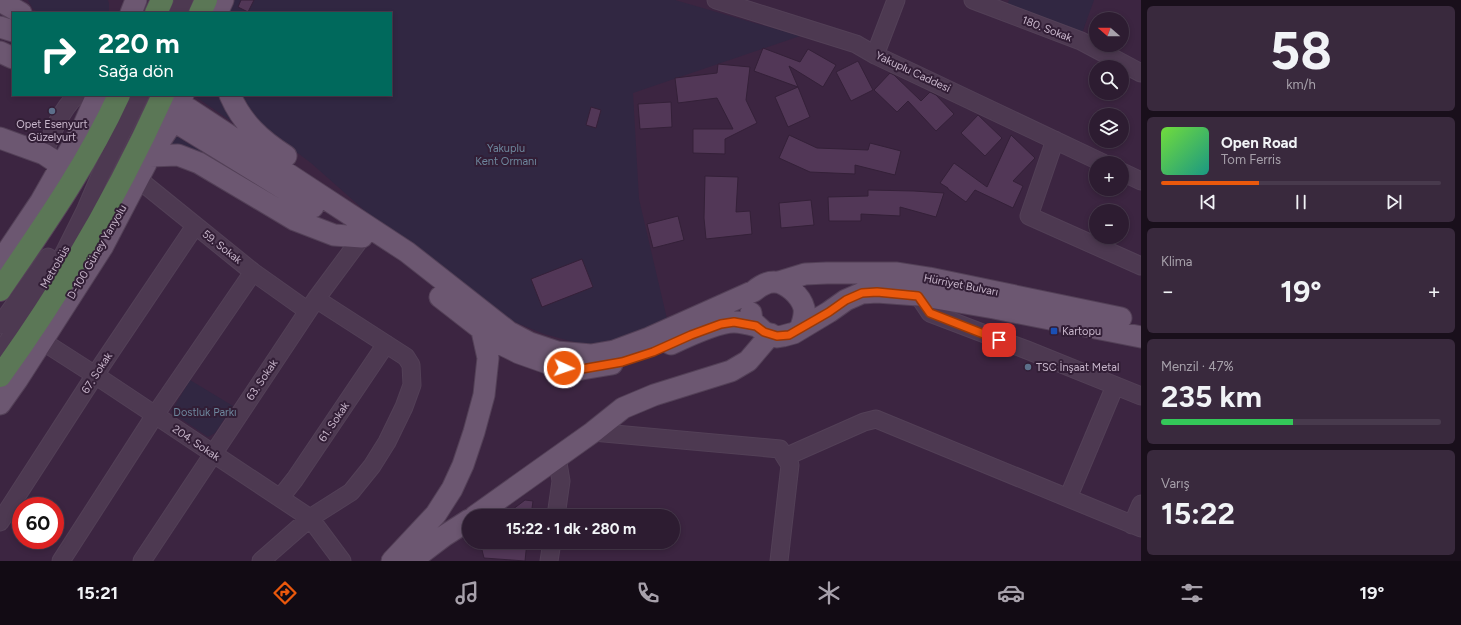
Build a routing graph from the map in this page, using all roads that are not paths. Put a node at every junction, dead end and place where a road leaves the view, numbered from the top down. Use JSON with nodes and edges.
{"nodes":[{"id":1,"x":21,"y":0,"type":"edge"},
{"id":2,"x":123,"y":0,"type":"edge"},
{"id":3,"x":136,"y":0,"type":"edge"},
{"id":4,"x":151,"y":0,"type":"edge"},
{"id":5,"x":162,"y":0,"type":"edge"},
{"id":6,"x":184,"y":0,"type":"edge"},
{"id":7,"x":206,"y":0,"type":"edge"},
{"id":8,"x":223,"y":0,"type":"edge"},
{"id":9,"x":716,"y":0,"type":"edge"},
{"id":10,"x":896,"y":0,"type":"edge"},
{"id":11,"x":973,"y":0,"type":"edge"},
{"id":12,"x":0,"y":1,"type":"edge"},
{"id":13,"x":19,"y":12,"type":"edge"},
{"id":14,"x":28,"y":12,"type":"edge"},
{"id":15,"x":126,"y":12,"type":"edge"},
{"id":16,"x":131,"y":12,"type":"edge"},
{"id":17,"x":146,"y":12,"type":"edge"},
{"id":18,"x":156,"y":12,"type":"edge"},
{"id":19,"x":178,"y":12,"type":"edge"},
{"id":20,"x":200,"y":12,"type":"edge"},
{"id":21,"x":217,"y":12,"type":"edge"},
{"id":22,"x":222,"y":12,"type":"edge"},
{"id":23,"x":0,"y":27,"type":"edge"},
{"id":24,"x":12,"y":32,"type":"edge"},
{"id":25,"x":0,"y":52,"type":"edge"},
{"id":26,"x":875,"y":55,"type":"junction"},
{"id":27,"x":12,"y":58,"type":"edge"},
{"id":28,"x":1141,"y":73,"type":"edge"},
{"id":29,"x":119,"y":96,"type":"edge"},
{"id":30,"x":140,"y":96,"type":"edge"},
{"id":31,"x":163,"y":96,"type":"edge"},
{"id":32,"x":231,"y":96,"type":"edge"},
{"id":33,"x":88,"y":97,"type":"edge"},
{"id":34,"x":185,"y":110,"type":"edge"},
{"id":35,"x":0,"y":138,"type":"edge"},
{"id":36,"x":1055,"y":140,"type":"junction"},
{"id":37,"x":44,"y":154,"type":"junction"},
{"id":38,"x":150,"y":156,"type":"junction"},
{"id":39,"x":1089,"y":156,"type":"edge"},
{"id":40,"x":62,"y":166,"type":"junction"},
{"id":41,"x":1129,"y":175,"type":"edge"},
{"id":42,"x":100,"y":176,"type":"junction"},
{"id":43,"x":138,"y":180,"type":"junction"},
{"id":44,"x":1141,"y":181,"type":"edge"},
{"id":45,"x":195,"y":226,"type":"junction"},
{"id":46,"x":370,"y":235,"type":"junction"},
{"id":47,"x":4,"y":251,"type":"edge"},
{"id":48,"x":1141,"y":266,"type":"edge"},
{"id":49,"x":253,"y":272,"type":"junction"},
{"id":50,"x":778,"y":282,"type":"junction"},
{"id":51,"x":0,"y":290,"type":"edge"},
{"id":52,"x":754,"y":291,"type":"junction"},
{"id":53,"x":918,"y":296,"type":"junction"},
{"id":54,"x":312,"y":305,"type":"junction"},
{"id":55,"x":1141,"y":322,"type":"edge"},
{"id":56,"x":0,"y":325,"type":"edge"},
{"id":57,"x":800,"y":329,"type":"junction"},
{"id":58,"x":764,"y":330,"type":"junction"},
{"id":59,"x":482,"y":331,"type":"junction"},
{"id":60,"x":1141,"y":337,"type":"edge"},
{"id":61,"x":42,"y":342,"type":"junction"},
{"id":62,"x":386,"y":344,"type":"junction"},
{"id":63,"x":0,"y":353,"type":"edge"},
{"id":64,"x":95,"y":375,"type":"junction"},
{"id":65,"x":0,"y":376,"type":"edge"},
{"id":66,"x":1115,"y":386,"type":"junction"},
{"id":67,"x":1141,"y":396,"type":"edge"},
{"id":68,"x":0,"y":404,"type":"edge"},
{"id":69,"x":155,"y":415,"type":"junction"},
{"id":70,"x":593,"y":432,"type":"junction"},
{"id":71,"x":213,"y":454,"type":"junction"},
{"id":72,"x":557,"y":456,"type":"junction"},
{"id":73,"x":785,"y":457,"type":"junction"},
{"id":74,"x":280,"y":498,"type":"junction"},
{"id":75,"x":1068,"y":498,"type":"junction"},
{"id":76,"x":1141,"y":504,"type":"edge"},
{"id":77,"x":485,"y":509,"type":"edge"},
{"id":78,"x":557,"y":509,"type":"edge"},
{"id":79,"x":310,"y":518,"type":"junction"},
{"id":80,"x":0,"y":522,"type":"edge"},
{"id":81,"x":462,"y":524,"type":"edge"},
{"id":82,"x":1137,"y":526,"type":"edge"},
{"id":83,"x":551,"y":549,"type":"edge"},
{"id":84,"x":784,"y":559,"type":"edge"},
{"id":85,"x":62,"y":561,"type":"edge"},
{"id":86,"x":142,"y":561,"type":"edge"},
{"id":87,"x":261,"y":561,"type":"edge"},
{"id":88,"x":342,"y":561,"type":"edge"},
{"id":89,"x":392,"y":561,"type":"edge"},
{"id":90,"x":411,"y":561,"type":"edge"},
{"id":91,"x":549,"y":561,"type":"edge"}],
"edges":[{"from":1,"to":14,"type":"main road"},
{"from":2,"to":15,"type":"main road"},
{"from":3,"to":16,"type":"main road"},
{"from":4,"to":17,"type":"highway"},
{"from":5,"to":18,"type":"highway"},
{"from":6,"to":19,"type":"street"},
{"from":7,"to":20,"type":"highway"},
{"from":8,"to":21,"type":"main road"},
{"from":8,"to":22,"type":"main road"},
{"from":9,"to":26,"type":"street","name":"Yakuplu Caddesi"},
{"from":10,"to":26,"type":"street"},
{"from":11,"to":28,"type":"street","name":"180. Sokak"},
{"from":12,"to":13,"type":"main road"},
{"from":23,"to":24,"type":"main road"},
{"from":25,"to":27,"type":"main road"},
{"from":26,"to":36,"type":"street","name":"Yakuplu Caddesi"},
{"from":29,"to":51,"type":"highway"},
{"from":30,"to":42,"type":"street","name":"Metrobüs"},
{"from":31,"to":65,"type":"highway"},
{"from":32,"to":46,"type":"main road"},
{"from":33,"to":37,"type":"street"},
{"from":33,"to":40,"type":"main road"},
{"from":34,"to":38,"type":"main road","name":"D-100 Güney Yanyolu"},
{"from":34,"to":46,"type":"main road"},
{"from":35,"to":37,"type":"main road"},
{"from":36,"to":39,"type":"street","name":"Yakuplu Caddesi"},
{"from":36,"to":48,"type":"street"},
{"from":37,"to":40,"type":"main road"},
{"from":38,"to":43,"type":"main road","name":"D-100 Güney Yanyolu"},
{"from":38,"to":46,"type":"main road"},
{"from":40,"to":47,"type":"main road"},
{"from":41,"to":44,"type":"street"},
{"from":42,"to":56,"type":"street","name":"Metrobüs"},
{"from":42,"to":63,"type":"street","name":"Metrobüs"},
{"from":43,"to":45,"type":"street","name":"59. Sokak"},
{"from":43,"to":61,"type":"main road","name":"D-100 Güney Yanyolu"},
{"from":45,"to":49,"type":"street","name":"59. Sokak"},
{"from":45,"to":64,"type":"street","name":"67. Sokak"},
{"from":46,"to":52,"type":"main road"},
{"from":46,"to":54,"type":"street","name":"63. Sokak"},
{"from":46,"to":59,"type":"main road"},
{"from":49,"to":54,"type":"street","name":"59. Sokak"},
{"from":49,"to":69,"type":"street"},
{"from":50,"to":52,"type":"main road"},
{"from":50,"to":55,"type":"main road","name":"Hürriyet Bulvarı"},
{"from":50,"to":57,"type":"main road"},
{"from":52,"to":58,"type":"main road"},
{"from":53,"to":57,"type":"main road","name":"Hürriyet Bulvarı"},
{"from":53,"to":60,"type":"main road","name":"Hürriyet Bulvarı"},
{"from":53,"to":66,"type":"street"},
{"from":54,"to":62,"type":"street","name":"59. Sokak"},
{"from":54,"to":71,"type":"street","name":"63. Sokak"},
{"from":57,"to":58,"type":"main road"},
{"from":58,"to":59,"type":"main road"},
{"from":58,"to":70,"type":"main road"},
{"from":59,"to":89,"type":"main road"},
{"from":61,"to":64,"type":"street","name":"204. Sokak"},
{"from":61,"to":68,"type":"main road","name":"D-100 Güney Yanyolu"},
{"from":62,"to":74,"type":"street","name":"61. Sokak"},
{"from":62,"to":79,"type":"street","name":"59. Sokak"},
{"from":64,"to":69,"type":"street","name":"204. Sokak"},
{"from":64,"to":80,"type":"street","name":"67. Sokak"},
{"from":66,"to":67,"type":"street"},
{"from":66,"to":75,"type":"street"},
{"from":69,"to":71,"type":"street","name":"204. Sokak"},
{"from":69,"to":85,"type":"street"},
{"from":70,"to":72,"type":"main road"},
{"from":70,"to":73,"type":"street"},
{"from":71,"to":74,"type":"street","name":"204. Sokak"},
{"from":71,"to":86,"type":"street","name":"63. Sokak"},
{"from":72,"to":77,"type":"main road"},
{"from":72,"to":78,"type":"street"},
{"from":73,"to":75,"type":"street"},
{"from":73,"to":84,"type":"street"},
{"from":74,"to":79,"type":"street","name":"204. Sokak"},
{"from":75,"to":82,"type":"street"},
{"from":76,"to":82,"type":"street"},
{"from":79,"to":87,"type":"street","name":"59. Sokak"},
{"from":79,"to":88,"type":"street","name":"204. Sokak"},
{"from":81,"to":90,"type":"main road"},
{"from":83,"to":91,"type":"street"}]}
